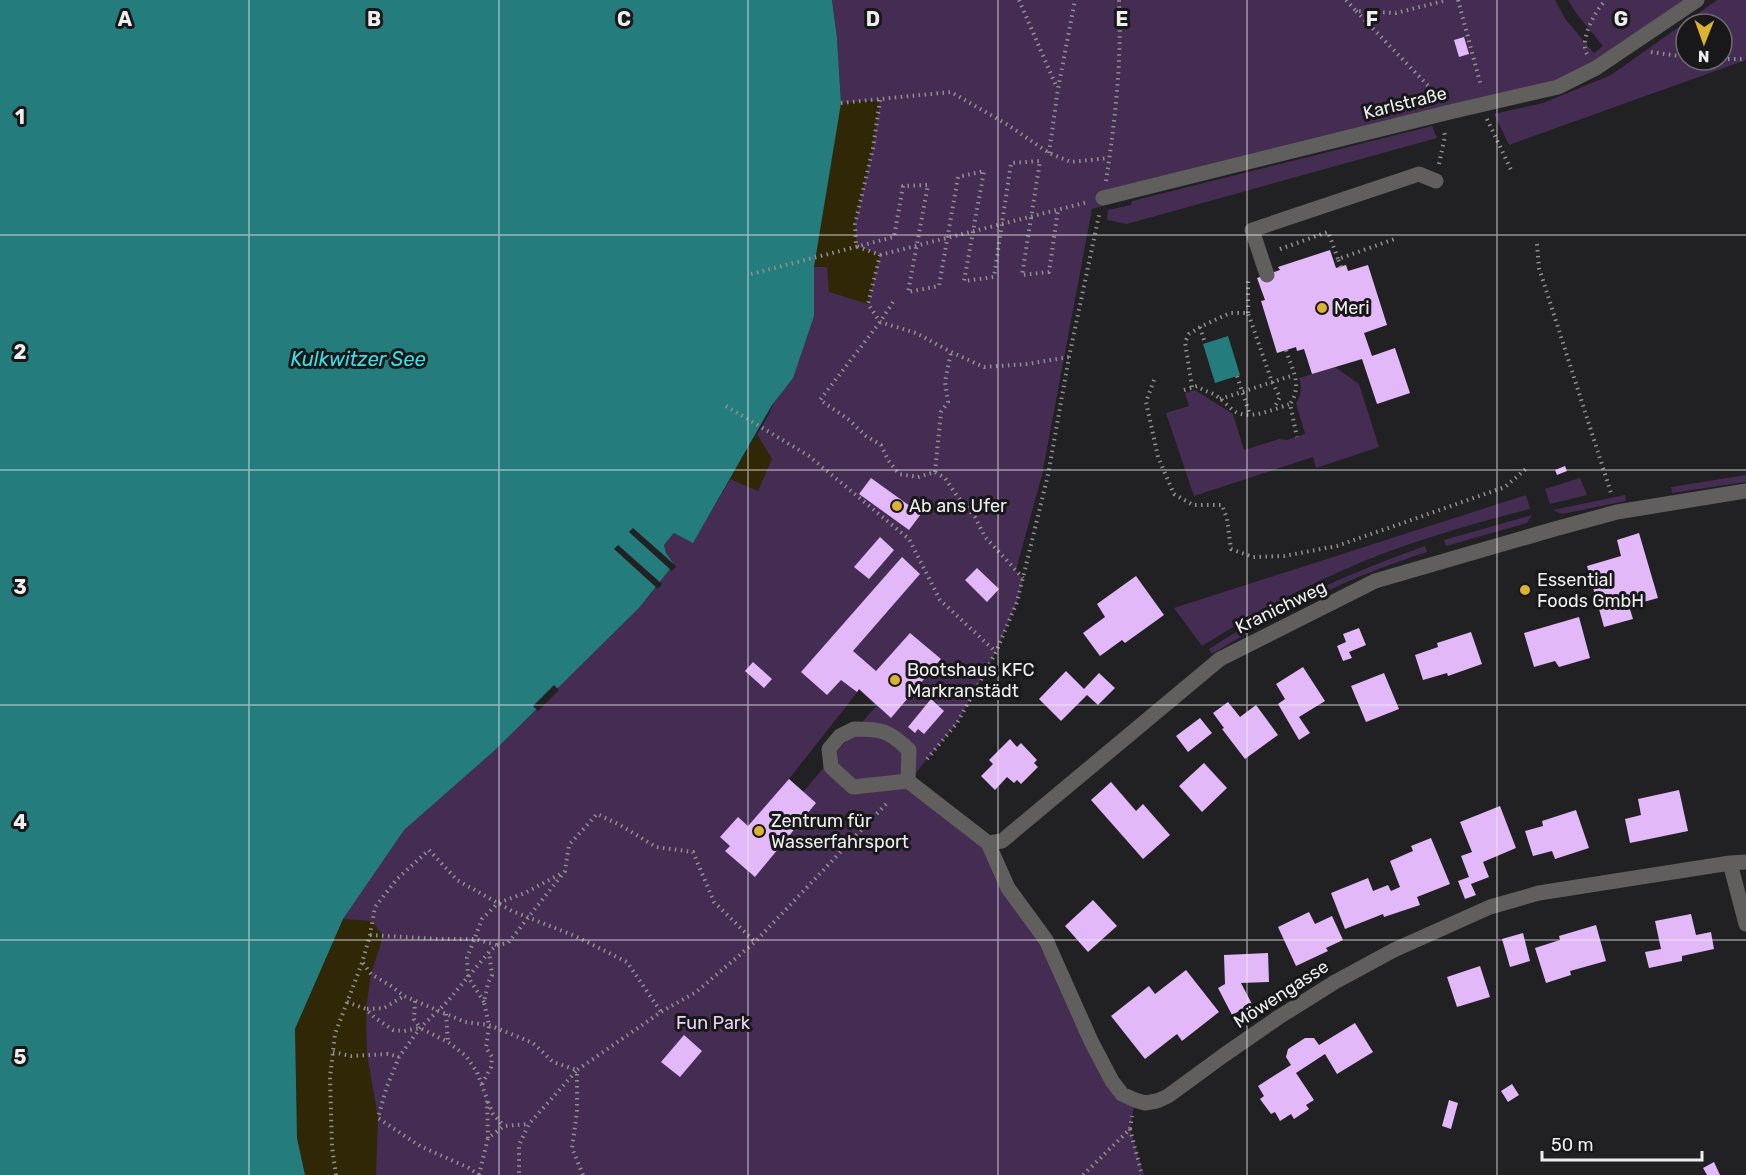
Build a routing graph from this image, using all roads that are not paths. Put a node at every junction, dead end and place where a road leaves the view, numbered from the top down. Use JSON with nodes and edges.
{"nodes":[{"id":1,"x":1697,"y":0,"type":"edge"},
{"id":2,"x":1436,"y":182,"type":"road end"},
{"id":3,"x":1103,"y":198,"type":"road end"},
{"id":4,"x":1267,"y":274,"type":"dead end"},
{"id":5,"x":1746,"y":491,"type":"edge"},
{"id":6,"x":908,"y":781,"type":"junction"},
{"id":7,"x":988,"y":843,"type":"junction"},
{"id":8,"x":1746,"y":862,"type":"edge"},
{"id":9,"x":1730,"y":863,"type":"junction"},
{"id":10,"x":1746,"y":924,"type":"edge"}],
"edges":[{"from":1,"to":3,"type":"street","name":"Karlstraße"},
{"from":2,"to":4,"type":"street"},
{"from":5,"to":7,"type":"street","name":"Kranichweg"},
{"from":6,"to":6,"type":"street"},
{"from":6,"to":7,"type":"street"},
{"from":7,"to":9,"type":"street","name":"Möwengasse"},
{"from":8,"to":9,"type":"street","name":"Möwengasse"},
{"from":9,"to":10,"type":"street"}]}
